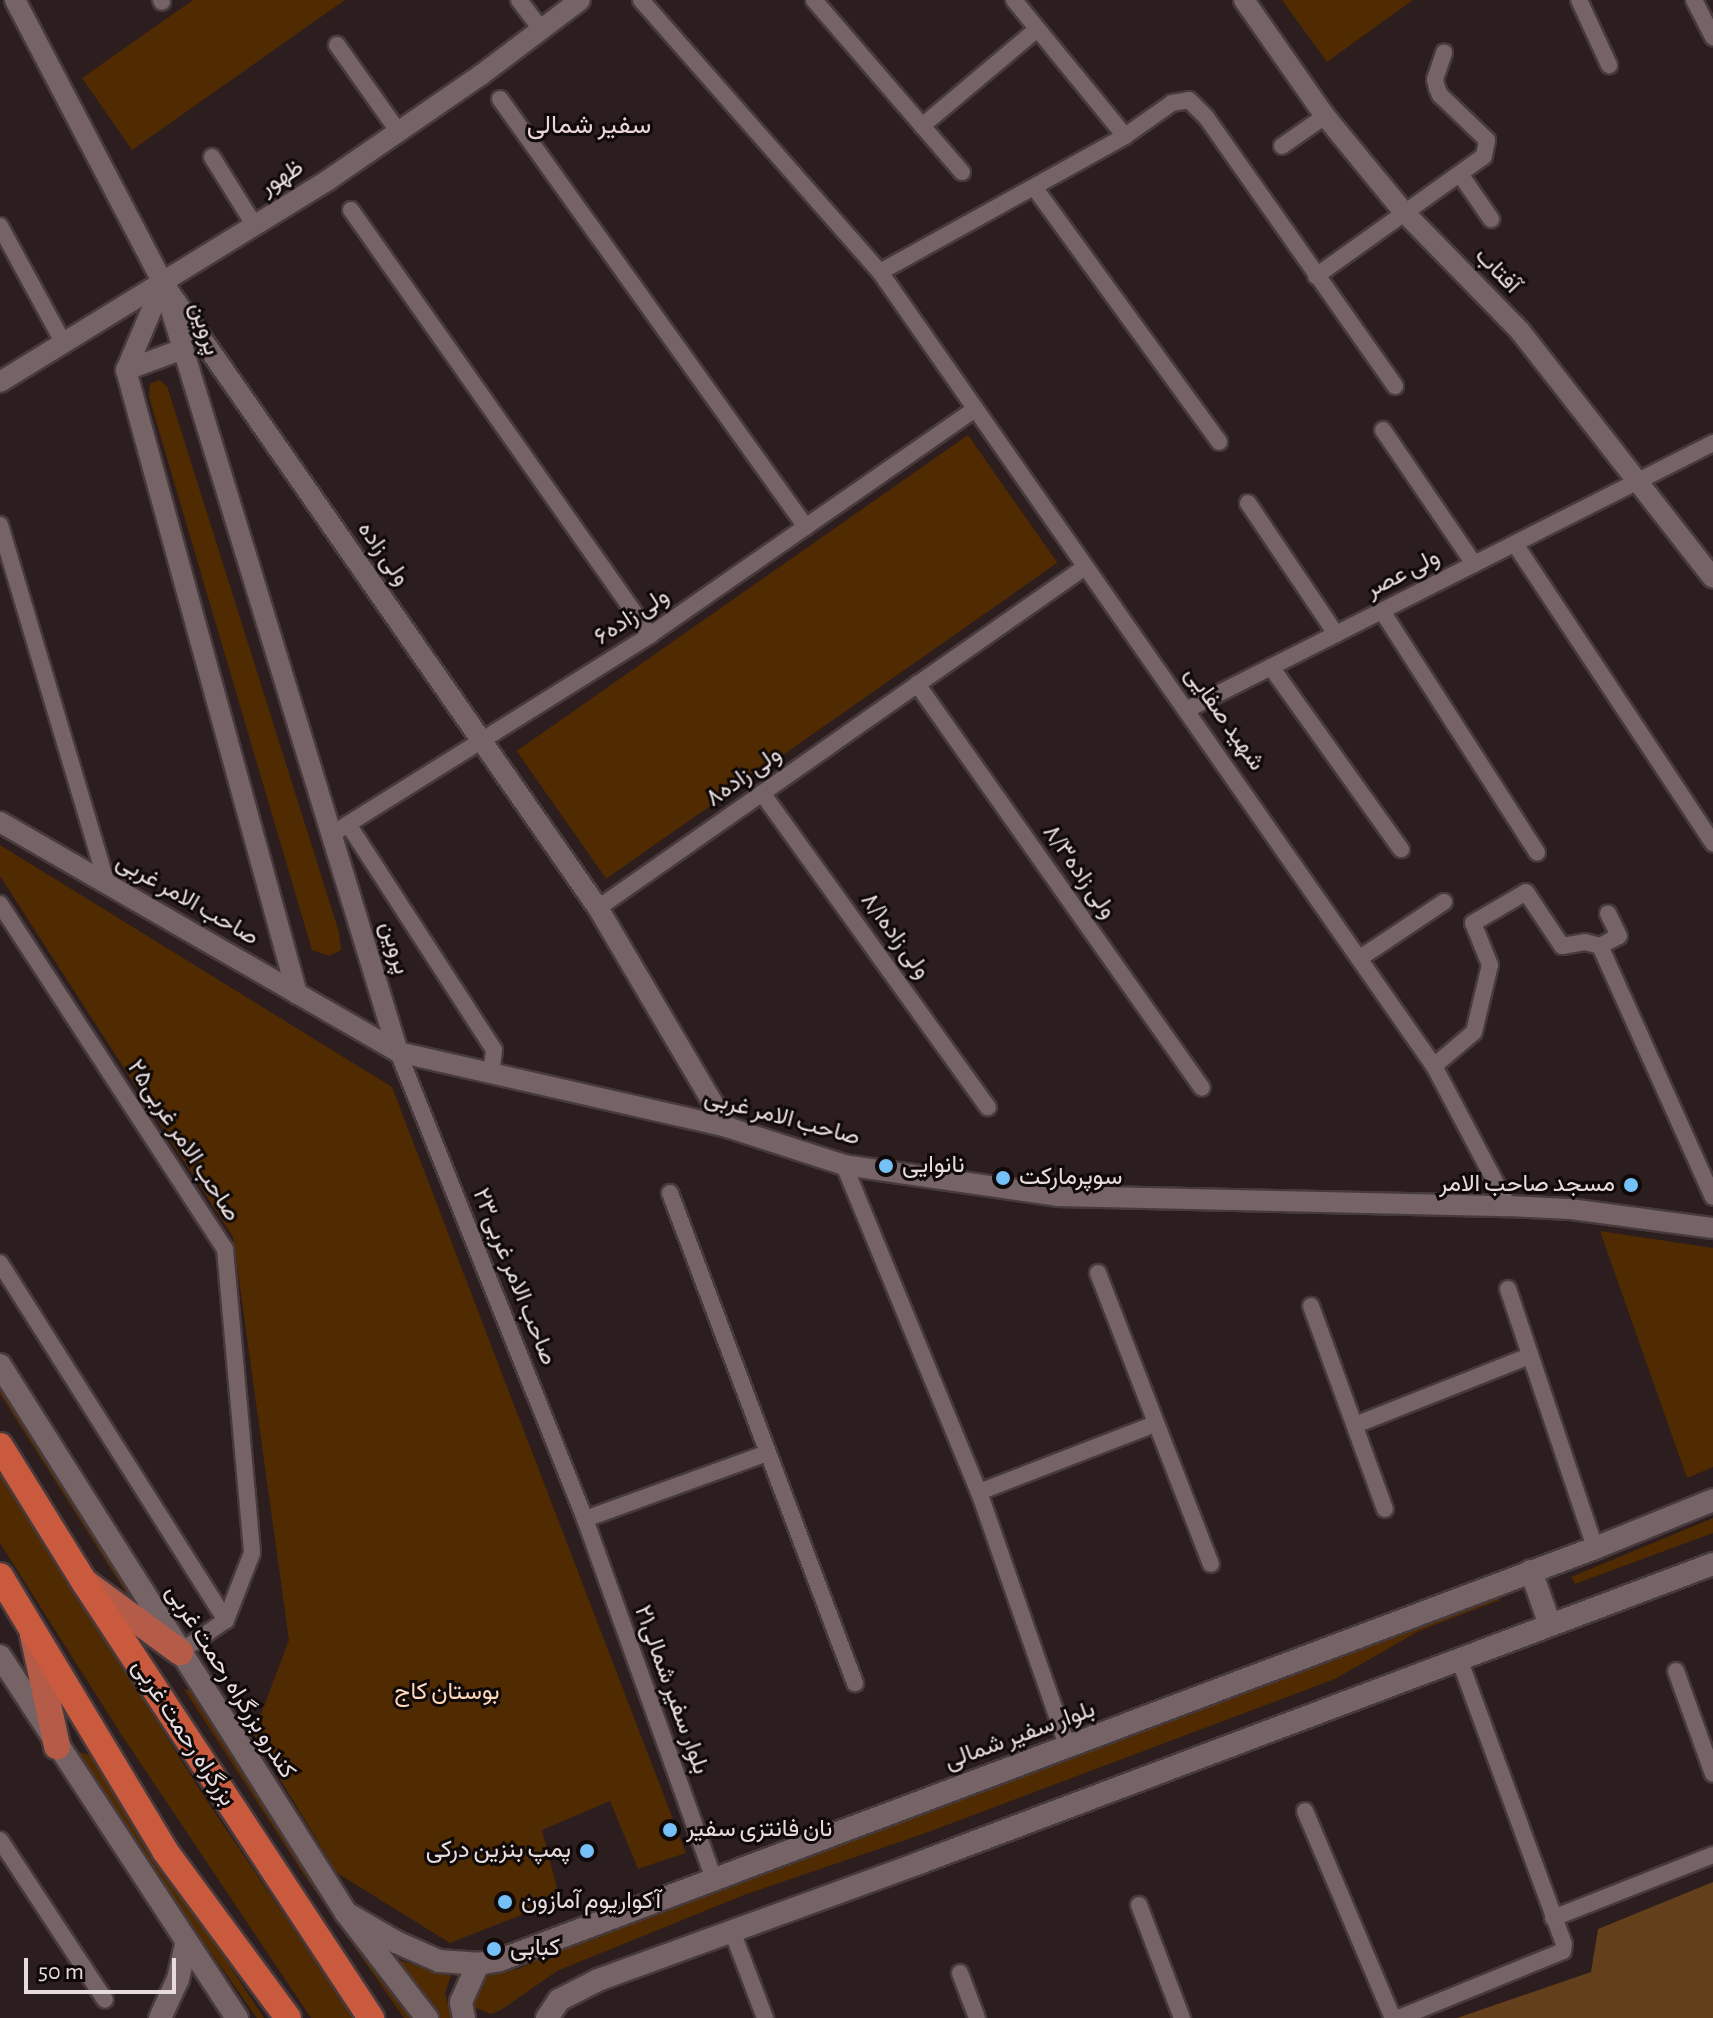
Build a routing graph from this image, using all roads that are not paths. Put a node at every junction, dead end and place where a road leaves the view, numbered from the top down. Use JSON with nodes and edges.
{"nodes":[{"id":1,"x":15,"y":0,"type":"edge"},
{"id":2,"x":519,"y":0,"type":"edge"},
{"id":3,"x":580,"y":0,"type":"edge"},
{"id":4,"x":641,"y":0,"type":"edge"},
{"id":5,"x":814,"y":0,"type":"edge"},
{"id":6,"x":1014,"y":0,"type":"edge"},
{"id":7,"x":1244,"y":0,"type":"edge"},
{"id":8,"x":1579,"y":0,"type":"edge"},
{"id":9,"x":1694,"y":0,"type":"edge"},
{"id":10,"x":540,"y":28,"type":"junction"},
{"id":11,"x":1037,"y":29,"type":"junction"},
{"id":12,"x":1713,"y":37,"type":"edge"},
{"id":13,"x":337,"y":45,"type":"dead end"},
{"id":14,"x":1444,"y":53,"type":"dead end"},
{"id":15,"x":1609,"y":65,"type":"dead end"},
{"id":16,"x":500,"y":99,"type":"dead end"},
{"id":17,"x":1325,"y":116,"type":"junction"},
{"id":18,"x":922,"y":126,"type":"junction"},
{"id":19,"x":398,"y":131,"type":"junction"},
{"id":20,"x":1125,"y":136,"type":"junction"},
{"id":21,"x":1282,"y":146,"type":"dead end"},
{"id":22,"x":212,"y":157,"type":"dead end"},
{"id":23,"x":962,"y":172,"type":"dead end"},
{"id":24,"x":1460,"y":174,"type":"junction"},
{"id":25,"x":1034,"y":187,"type":"junction"},
{"id":26,"x":351,"y":210,"type":"dead end"},
{"id":27,"x":1403,"y":211,"type":"junction"},
{"id":28,"x":1491,"y":219,"type":"dead end"},
{"id":29,"x":0,"y":226,"type":"edge"},
{"id":30,"x":255,"y":226,"type":"junction"},
{"id":31,"x":880,"y":272,"type":"junction"},
{"id":32,"x":1316,"y":276,"type":"junction"},
{"id":33,"x":163,"y":283,"type":"junction"},
{"id":34,"x":63,"y":342,"type":"junction"},
{"id":35,"x":183,"y":349,"type":"junction"},
{"id":36,"x":126,"y":370,"type":"junction"},
{"id":37,"x":0,"y":382,"type":"edge"},
{"id":38,"x":1395,"y":386,"type":"dead end"},
{"id":39,"x":975,"y":409,"type":"junction"},
{"id":40,"x":1383,"y":430,"type":"dead end"},
{"id":41,"x":1219,"y":442,"type":"dead end"},
{"id":42,"x":1713,"y":443,"type":"edge"},
{"id":43,"x":1639,"y":481,"type":"junction"},
{"id":44,"x":1248,"y":503,"type":"dead end"},
{"id":45,"x":0,"y":525,"type":"edge"},
{"id":46,"x":806,"y":527,"type":"junction"},
{"id":47,"x":1515,"y":544,"type":"junction"},
{"id":48,"x":1474,"y":564,"type":"junction"},
{"id":49,"x":1085,"y":567,"type":"junction"},
{"id":50,"x":1713,"y":578,"type":"edge"},
{"id":51,"x":1382,"y":611,"type":"junction"},
{"id":52,"x":1336,"y":634,"type":"junction"},
{"id":53,"x":650,"y":635,"type":"junction"},
{"id":54,"x":1271,"y":667,"type":"junction"},
{"id":55,"x":917,"y":684,"type":"junction"},
{"id":56,"x":1188,"y":709,"type":"junction"},
{"id":57,"x":481,"y":741,"type":"junction"},
{"id":58,"x":762,"y":793,"type":"junction"},
{"id":59,"x":0,"y":822,"type":"edge"},
{"id":60,"x":340,"y":829,"type":"junction"},
{"id":61,"x":1713,"y":843,"type":"edge"},
{"id":62,"x":1401,"y":849,"type":"dead end"},
{"id":63,"x":1537,"y":852,"type":"dead end"},
{"id":64,"x":107,"y":883,"type":"junction"},
{"id":65,"x":1444,"y":902,"type":"dead end"},
{"id":66,"x":0,"y":904,"type":"edge"},
{"id":67,"x":598,"y":908,"type":"junction"},
{"id":68,"x":1608,"y":913,"type":"dead end"},
{"id":69,"x":1600,"y":946,"type":"junction"},
{"id":70,"x":1360,"y":958,"type":"junction"},
{"id":71,"x":297,"y":994,"type":"junction"},
{"id":72,"x":398,"y":1052,"type":"junction"},
{"id":73,"x":1434,"y":1066,"type":"junction"},
{"id":74,"x":491,"y":1074,"type":"junction"},
{"id":75,"x":1202,"y":1088,"type":"dead end"},
{"id":76,"x":988,"y":1107,"type":"dead end"},
{"id":77,"x":727,"y":1127,"type":"junction"},
{"id":78,"x":844,"y":1165,"type":"junction"},
{"id":79,"x":670,"y":1193,"type":"dead end"},
{"id":80,"x":1713,"y":1197,"type":"edge"},
{"id":81,"x":1508,"y":1206,"type":"junction"},
{"id":82,"x":1713,"y":1228,"type":"edge"},
{"id":83,"x":0,"y":1263,"type":"edge"},
{"id":84,"x":1098,"y":1273,"type":"dead end"},
{"id":85,"x":1508,"y":1289,"type":"dead end"},
{"id":86,"x":1311,"y":1306,"type":"dead end"},
{"id":87,"x":1529,"y":1356,"type":"junction"},
{"id":88,"x":0,"y":1365,"type":"edge"},
{"id":89,"x":1155,"y":1424,"type":"junction"},
{"id":90,"x":1355,"y":1425,"type":"junction"},
{"id":91,"x":0,"y":1446,"type":"edge"},
{"id":92,"x":767,"y":1453,"type":"junction"},
{"id":93,"x":979,"y":1492,"type":"junction"},
{"id":94,"x":1713,"y":1500,"type":"edge"},
{"id":95,"x":1385,"y":1509,"type":"dead end"},
{"id":96,"x":585,"y":1519,"type":"junction"},
{"id":97,"x":1595,"y":1548,"type":"junction"},
{"id":98,"x":1211,"y":1564,"type":"dead end"},
{"id":99,"x":1713,"y":1564,"type":"edge"},
{"id":100,"x":1531,"y":1571,"type":"junction"},
{"id":101,"x":0,"y":1576,"type":"edge"},
{"id":102,"x":85,"y":1583,"type":"junction"},
{"id":103,"x":226,"y":1620,"type":"junction"},
{"id":104,"x":1550,"y":1625,"type":"junction"},
{"id":105,"x":31,"y":1627,"type":"junction"},
{"id":106,"x":180,"y":1652,"type":"junction"},
{"id":107,"x":0,"y":1656,"type":"edge"},
{"id":108,"x":1459,"y":1659,"type":"junction"},
{"id":109,"x":1676,"y":1671,"type":"dead end"},
{"id":110,"x":855,"y":1683,"type":"dead end"},
{"id":111,"x":57,"y":1746,"type":"junction"},
{"id":112,"x":1068,"y":1747,"type":"junction"},
{"id":113,"x":1713,"y":1774,"type":"edge"},
{"id":114,"x":1305,"y":1811,"type":"dead end"},
{"id":115,"x":0,"y":1840,"type":"edge"},
{"id":116,"x":1713,"y":1855,"type":"edge"},
{"id":117,"x":713,"y":1877,"type":"junction"},
{"id":118,"x":1139,"y":1905,"type":"dead end"},
{"id":119,"x":346,"y":1913,"type":"junction"},
{"id":120,"x":1553,"y":1918,"type":"junction"},
{"id":121,"x":732,"y":1931,"type":"junction"},
{"id":122,"x":186,"y":1945,"type":"junction"},
{"id":123,"x":478,"y":1964,"type":"junction"},
{"id":124,"x":960,"y":1973,"type":"dead end"},
{"id":125,"x":105,"y":2000,"type":"dead end"},
{"id":126,"x":553,"y":2009,"type":"edge"},
{"id":127,"x":160,"y":2018,"type":"edge"},
{"id":128,"x":237,"y":2018,"type":"edge"},
{"id":129,"x":288,"y":2018,"type":"edge"},
{"id":130,"x":371,"y":2018,"type":"edge"},
{"id":131,"x":427,"y":2018,"type":"edge"},
{"id":132,"x":464,"y":2018,"type":"edge"},
{"id":133,"x":529,"y":2018,"type":"edge"},
{"id":134,"x":765,"y":2018,"type":"edge"},
{"id":135,"x":977,"y":2018,"type":"edge"},
{"id":136,"x":1182,"y":2018,"type":"edge"}],
"edges":[{"from":1,"to":33,"type":"street","name":"ولی زاده"},
{"from":2,"to":10,"type":"street"},
{"from":3,"to":10,"type":"street","name":"ظهور"},
{"from":4,"to":31,"type":"street","name":"شهید صفایی"},
{"from":5,"to":18,"type":"street"},
{"from":6,"to":11,"type":"street"},
{"from":7,"to":17,"type":"street","name":"آفتاب"},
{"from":8,"to":15,"type":"street"},
{"from":9,"to":12,"type":"street"},
{"from":10,"to":19,"type":"street","name":"ظهور"},
{"from":11,"to":18,"type":"street"},
{"from":11,"to":20,"type":"street"},
{"from":13,"to":19,"type":"street"},
{"from":14,"to":24,"type":"street"},
{"from":16,"to":46,"type":"street"},
{"from":17,"to":21,"type":"street"},
{"from":17,"to":27,"type":"street","name":"آفتاب"},
{"from":18,"to":23,"type":"street"},
{"from":19,"to":30,"type":"street","name":"ظهور"},
{"from":20,"to":25,"type":"street"},
{"from":20,"to":32,"type":"street"},
{"from":22,"to":30,"type":"street"},
{"from":24,"to":27,"type":"street"},
{"from":24,"to":28,"type":"street"},
{"from":25,"to":31,"type":"street"},
{"from":25,"to":41,"type":"street"},
{"from":26,"to":53,"type":"street"},
{"from":27,"to":32,"type":"street"},
{"from":27,"to":43,"type":"street","name":"آفتاب"},
{"from":29,"to":34,"type":"street"},
{"from":30,"to":33,"type":"street","name":"ظهور"},
{"from":31,"to":39,"type":"street","name":"شهید صفایی"},
{"from":32,"to":38,"type":"street"},
{"from":33,"to":34,"type":"street","name":"ظهور"},
{"from":33,"to":35,"type":"street","name":"پروین"},
{"from":33,"to":36,"type":"street","name":"پروین"},
{"from":33,"to":57,"type":"street","name":"ولی زاده"},
{"from":34,"to":37,"type":"street","name":"ظهور"},
{"from":35,"to":36,"type":"street"},
{"from":35,"to":60,"type":"street","name":"پروین"},
{"from":36,"to":71,"type":"street"},
{"from":39,"to":46,"type":"street","name":"ولی زاده۶"},
{"from":39,"to":49,"type":"street","name":"شهید صفایی"},
{"from":40,"to":48,"type":"street"},
{"from":42,"to":43,"type":"street","name":"ولی عصر"},
{"from":43,"to":47,"type":"street","name":"ولی عصر"},
{"from":43,"to":50,"type":"street","name":"آفتاب"},
{"from":44,"to":52,"type":"street"},
{"from":45,"to":64,"type":"street"},
{"from":46,"to":53,"type":"street","name":"ولی زاده۶"},
{"from":47,"to":48,"type":"street","name":"ولی عصر"},
{"from":47,"to":61,"type":"street"},
{"from":48,"to":51,"type":"street","name":"ولی عصر"},
{"from":49,"to":55,"type":"street","name":"ولی زاده۸"},
{"from":49,"to":56,"type":"street","name":"شهید صفایی"},
{"from":51,"to":52,"type":"street","name":"ولی عصر"},
{"from":51,"to":63,"type":"street"},
{"from":52,"to":54,"type":"street","name":"ولی عصر"},
{"from":53,"to":57,"type":"street","name":"ولی زاده۶"},
{"from":54,"to":56,"type":"street","name":"ولی عصر"},
{"from":54,"to":62,"type":"street"},
{"from":55,"to":58,"type":"street","name":"ولی زاده۸"},
{"from":55,"to":75,"type":"street","name":"ولی زاده۸/۳"},
{"from":56,"to":70,"type":"street","name":"شهید صفایی"},
{"from":57,"to":60,"type":"street","name":"ولی زاده۶"},
{"from":57,"to":67,"type":"street","name":"ولی زاده"},
{"from":58,"to":67,"type":"street","name":"ولی زاده۸"},
{"from":58,"to":76,"type":"street","name":"ولی زاده۸/۱"},
{"from":59,"to":64,"type":"street","name":"صاحب الامر غربی"},
{"from":60,"to":72,"type":"street","name":"پروین"},
{"from":60,"to":74,"type":"street"},
{"from":64,"to":71,"type":"street","name":"صاحب الامر غربی"},
{"from":65,"to":70,"type":"street"},
{"from":66,"to":103,"type":"street","name":"صاحب الامر غربی۲۵"},
{"from":67,"to":77,"type":"street","name":"ولی زاده"},
{"from":68,"to":69,"type":"street"},
{"from":69,"to":73,"type":"street"},
{"from":69,"to":80,"type":"street"},
{"from":70,"to":73,"type":"street","name":"شهید صفایی"},
{"from":71,"to":72,"type":"street","name":"صاحب الامر غربی"},
{"from":72,"to":74,"type":"street","name":"صاحب الامر غربی"},
{"from":72,"to":96,"type":"street","name":"صاحب الامر غربی۲۳"},
{"from":73,"to":81,"type":"street","name":"شهید صفایی"},
{"from":74,"to":77,"type":"street","name":"صاحب الامر غربی"},
{"from":77,"to":78,"type":"street","name":"صاحب الامر غربی"},
{"from":78,"to":81,"type":"street","name":"صاحب الامر غربی"},
{"from":78,"to":93,"type":"street"},
{"from":79,"to":92,"type":"street"},
{"from":81,"to":82,"type":"street","name":"صاحب الامر غربی"},
{"from":83,"to":103,"type":"street"},
{"from":84,"to":89,"type":"street"},
{"from":85,"to":87,"type":"street"},
{"from":86,"to":90,"type":"street"},
{"from":87,"to":90,"type":"street"},
{"from":87,"to":97,"type":"street"},
{"from":88,"to":106,"type":"main road","name":"کندرو بزرگراه رحمت غربی"},
{"from":89,"to":93,"type":"street"},
{"from":89,"to":98,"type":"street"},
{"from":90,"to":95,"type":"street"},
{"from":91,"to":102,"type":"highway","name":"بزرگراه رحمت غربی"},
{"from":92,"to":96,"type":"street"},
{"from":92,"to":110,"type":"street"},
{"from":93,"to":112,"type":"street"},
{"from":94,"to":97,"type":"main road","name":"بلوار سفیر شمالی"},
{"from":96,"to":117,"type":"street","name":"بلوار سفیر شمالی۲۱"},
{"from":97,"to":100,"type":"main road","name":"بلوار سفیر شمالی"},
{"from":99,"to":104,"type":"main road"},
{"from":100,"to":104,"type":"main road"},
{"from":100,"to":112,"type":"main road","name":"بلوار سفیر شمالی"},
{"from":101,"to":105,"type":"highway"},
{"from":102,"to":106,"type":"main road"},
{"from":102,"to":130,"type":"highway","name":"بزرگراه رحمت غربی"},
{"from":103,"to":106,"type":"street"},
{"from":104,"to":108,"type":"main road"},
{"from":105,"to":111,"type":"main road"},
{"from":105,"to":129,"type":"highway"},
{"from":106,"to":119,"type":"main road","name":"کندرو بزرگراه رحمت غربی"},
{"from":107,"to":111,"type":"main road"},
{"from":108,"to":120,"type":"street"},
{"from":108,"to":121,"type":"main road"},
{"from":109,"to":113,"type":"street"},
{"from":111,"to":122,"type":"main road"},
{"from":112,"to":117,"type":"main road","name":"بلوار سفیر شمالی"},
{"from":114,"to":120,"type":"street"},
{"from":115,"to":125,"type":"street"},
{"from":116,"to":120,"type":"street"},
{"from":117,"to":123,"type":"main road","name":"بلوار سفیر شمالی"},
{"from":118,"to":136,"type":"street"},
{"from":119,"to":123,"type":"main road","name":"بلوار سفیر شمالی"},
{"from":119,"to":131,"type":"main road","name":"کندرو بزرگراه رحمت غربی"},
{"from":121,"to":126,"type":"main road"},
{"from":121,"to":134,"type":"street"},
{"from":122,"to":127,"type":"main road"},
{"from":122,"to":128,"type":"main road"},
{"from":123,"to":132,"type":"main road"},
{"from":124,"to":135,"type":"street"},
{"from":126,"to":133,"type":"main road"}]}
